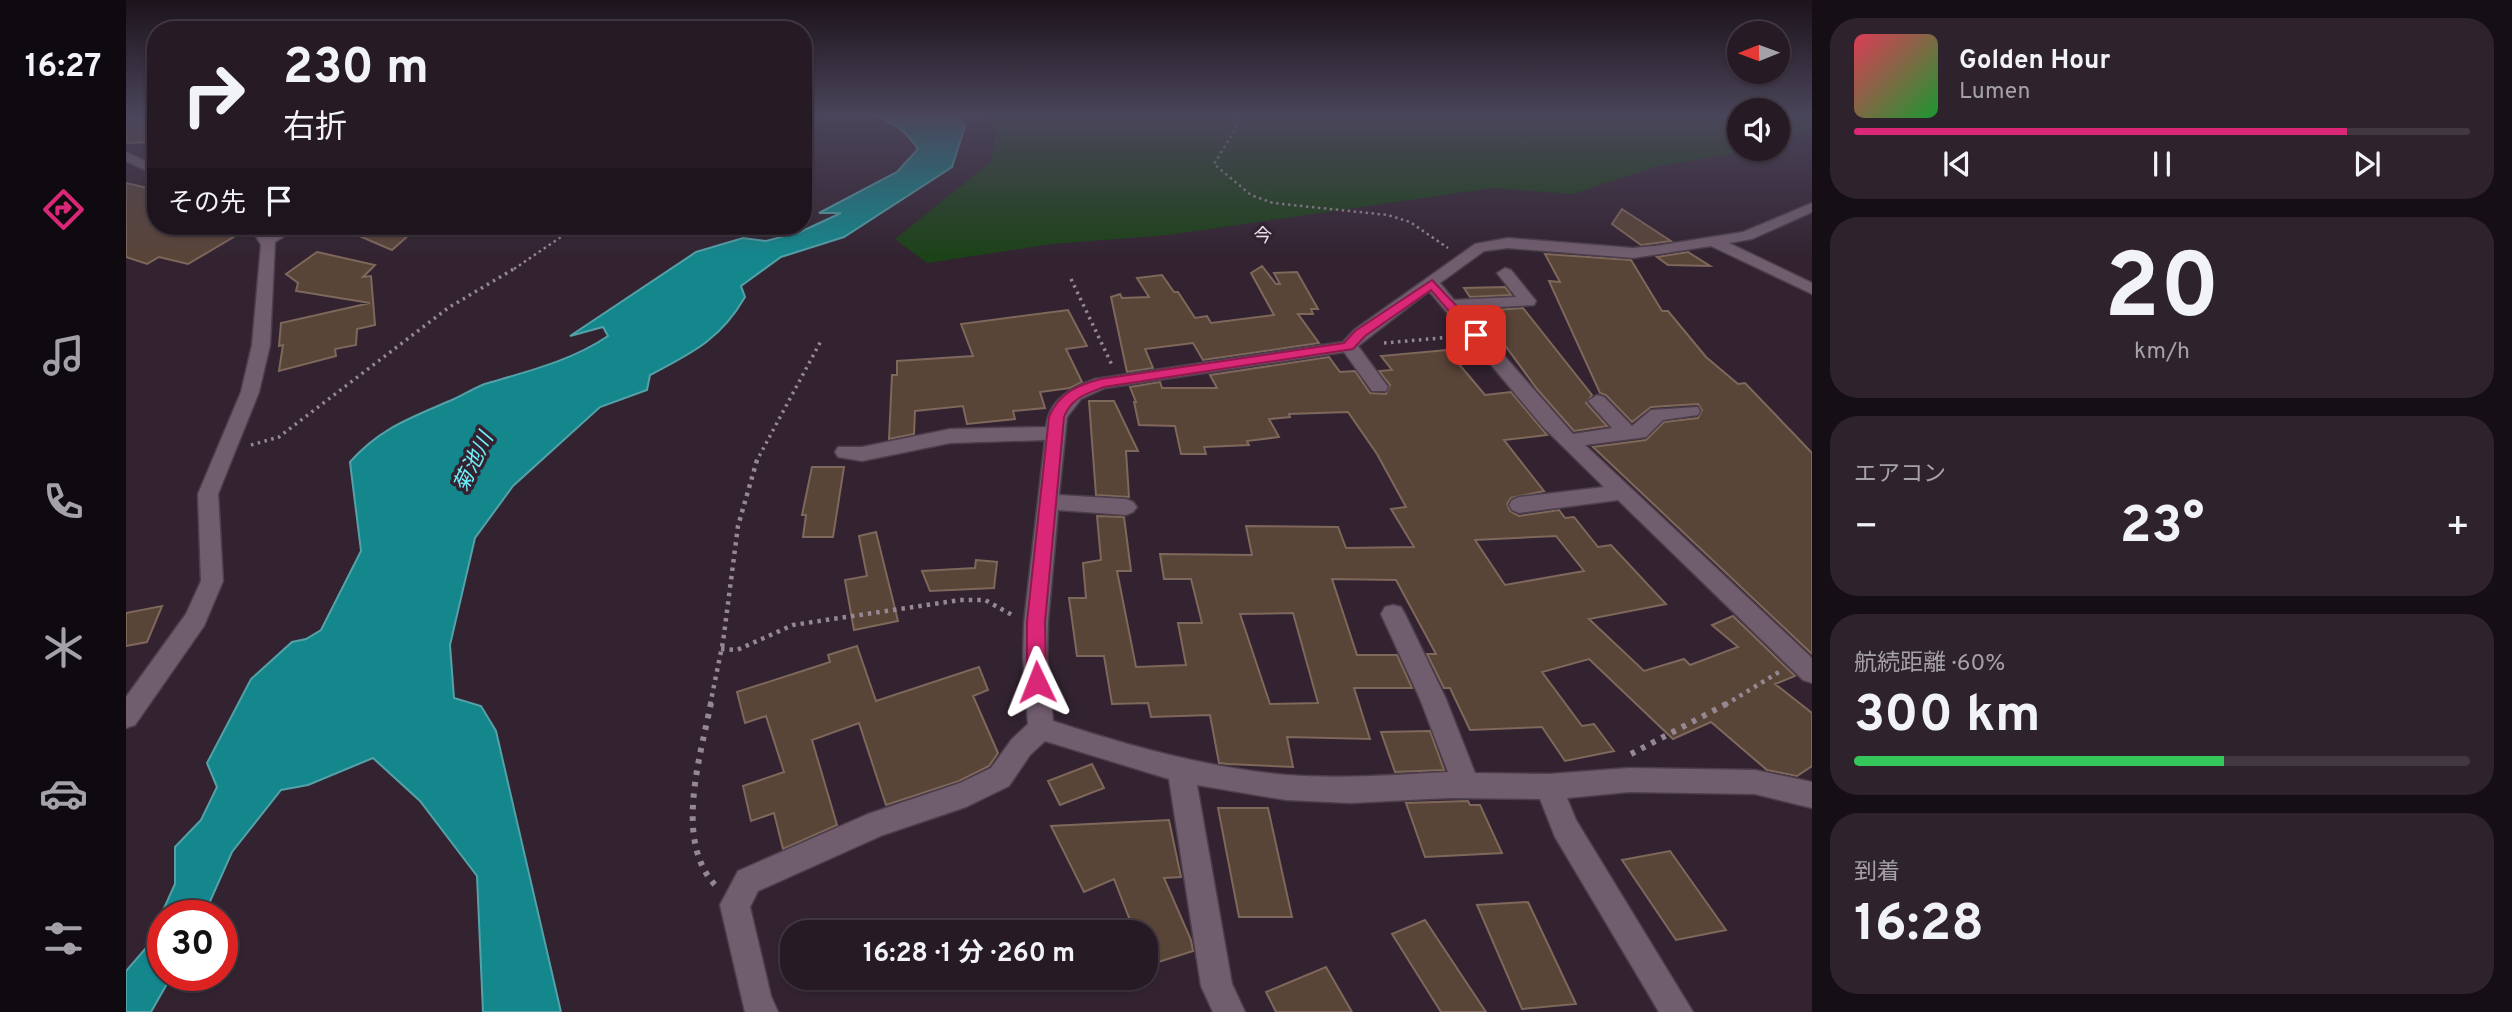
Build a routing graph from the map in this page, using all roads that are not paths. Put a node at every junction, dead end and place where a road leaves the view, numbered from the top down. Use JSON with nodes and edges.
{"nodes":[{"id":1,"x":147,"y":170,"type":"edge"},
{"id":2,"x":126,"y":175,"type":"edge"},
{"id":3,"x":1812,"y":207,"type":"edge"},
{"id":4,"x":262,"y":235,"type":"edge"},
{"id":5,"x":1714,"y":242,"type":"junction"},
{"id":6,"x":1505,"y":273,"type":"dead end"},
{"id":7,"x":1432,"y":284,"type":"junction"},
{"id":8,"x":1812,"y":289,"type":"edge"},
{"id":9,"x":1450,"y":304,"type":"junction"},
{"id":10,"x":1349,"y":346,"type":"junction"},
{"id":11,"x":1379,"y":387,"type":"dead end"},
{"id":12,"x":1597,"y":401,"type":"dead end"},
{"id":13,"x":1691,"y":411,"type":"dead end"},
{"id":14,"x":1627,"y":432,"type":"junction"},
{"id":15,"x":1055,"y":433,"type":"junction"},
{"id":16,"x":1569,"y":440,"type":"junction"},
{"id":17,"x":845,"y":452,"type":"dead end"},
{"id":18,"x":1624,"y":492,"type":"junction"},
{"id":19,"x":1050,"y":502,"type":"junction"},
{"id":20,"x":1519,"y":505,"type":"dead end"},
{"id":21,"x":1126,"y":507,"type":"dead end"},
{"id":22,"x":1393,"y":614,"type":"dead end"},
{"id":23,"x":1807,"y":668,"type":"edge"},
{"id":24,"x":126,"y":717,"type":"edge"},
{"id":25,"x":1041,"y":728,"type":"junction"},
{"id":26,"x":1181,"y":770,"type":"junction"},
{"id":27,"x":1466,"y":785,"type":"junction"},
{"id":28,"x":1549,"y":787,"type":"junction"},
{"id":29,"x":1812,"y":795,"type":"edge"},
{"id":30,"x":761,"y":1012,"type":"edge"},
{"id":31,"x":1229,"y":1012,"type":"edge"},
{"id":32,"x":1677,"y":1012,"type":"edge"}],
"edges":[{"from":1,"to":2,"type":"street"},
{"from":3,"to":5,"type":"street"},
{"from":4,"to":24,"type":"street"},
{"from":5,"to":7,"type":"street"},
{"from":5,"to":8,"type":"street"},
{"from":6,"to":9,"type":"street"},
{"from":7,"to":9,"type":"street"},
{"from":7,"to":10,"type":"street"},
{"from":9,"to":16,"type":"street"},
{"from":10,"to":11,"type":"street"},
{"from":10,"to":15,"type":"street"},
{"from":12,"to":14,"type":"street"},
{"from":13,"to":14,"type":"street"},
{"from":14,"to":16,"type":"street"},
{"from":15,"to":17,"type":"street"},
{"from":15,"to":19,"type":"street"},
{"from":16,"to":18,"type":"street"},
{"from":18,"to":20,"type":"street"},
{"from":18,"to":23,"type":"street"},
{"from":19,"to":21,"type":"street"},
{"from":19,"to":25,"type":"street"},
{"from":22,"to":27,"type":"street"},
{"from":25,"to":26,"type":"street"},
{"from":25,"to":30,"type":"street"},
{"from":26,"to":27,"type":"street"},
{"from":26,"to":31,"type":"street"},
{"from":27,"to":28,"type":"street"},
{"from":28,"to":29,"type":"street"},
{"from":28,"to":32,"type":"street"}]}
